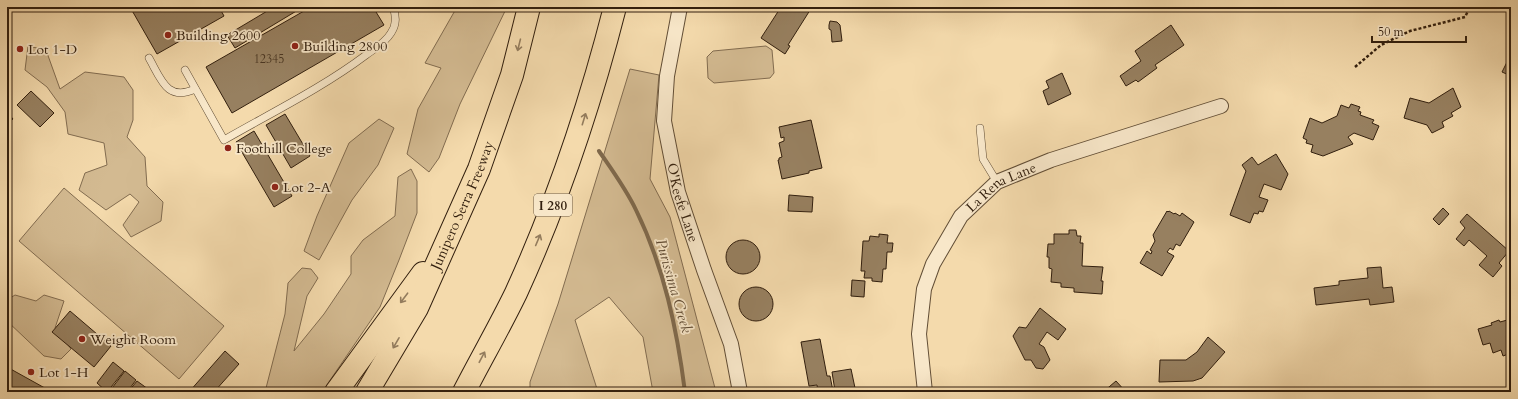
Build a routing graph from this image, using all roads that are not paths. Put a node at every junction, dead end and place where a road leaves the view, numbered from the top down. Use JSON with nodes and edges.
{"nodes":[{"id":1,"x":392,"y":7,"type":"edge"},
{"id":2,"x":529,"y":7,"type":"edge"},
{"id":3,"x":615,"y":7,"type":"edge"},
{"id":4,"x":680,"y":7,"type":"edge"},
{"id":5,"x":149,"y":58,"type":"dead end"},
{"id":6,"x":185,"y":70,"type":"dead end"},
{"id":7,"x":195,"y":88,"type":"junction"},
{"id":8,"x":1221,"y":106,"type":"dead end"},
{"id":9,"x":980,"y":128,"type":"dead end"},
{"id":10,"x":997,"y":182,"type":"junction"},
{"id":11,"x":446,"y":246,"type":"junction"},
{"id":12,"x":336,"y":392,"type":"edge"},
{"id":13,"x":367,"y":392,"type":"edge"},
{"id":14,"x":464,"y":392,"type":"edge"},
{"id":15,"x":740,"y":392,"type":"edge"},
{"id":16,"x":925,"y":392,"type":"edge"}],
"edges":[{"from":1,"to":7,"type":"lane"},
{"from":2,"to":11,"type":"highway","name":"Junipero Serra Freeway","one_way":true},
{"from":14,"to":3,"type":"highway","number":"I 280","one_way":true},
{"from":4,"to":15,"type":"street","name":"O'Keefe Lane"},
{"from":5,"to":7,"type":"lane"},
{"from":6,"to":7,"type":"lane"},
{"from":8,"to":10,"type":"street","name":"La Rena Lane"},
{"from":9,"to":10,"type":"lane"},
{"from":10,"to":16,"type":"street","name":"La Rena Lane"},
{"from":11,"to":12,"type":"highway","one_way":true},
{"from":11,"to":13,"type":"highway","name":"Junipero Serra Freeway","one_way":true}]}
